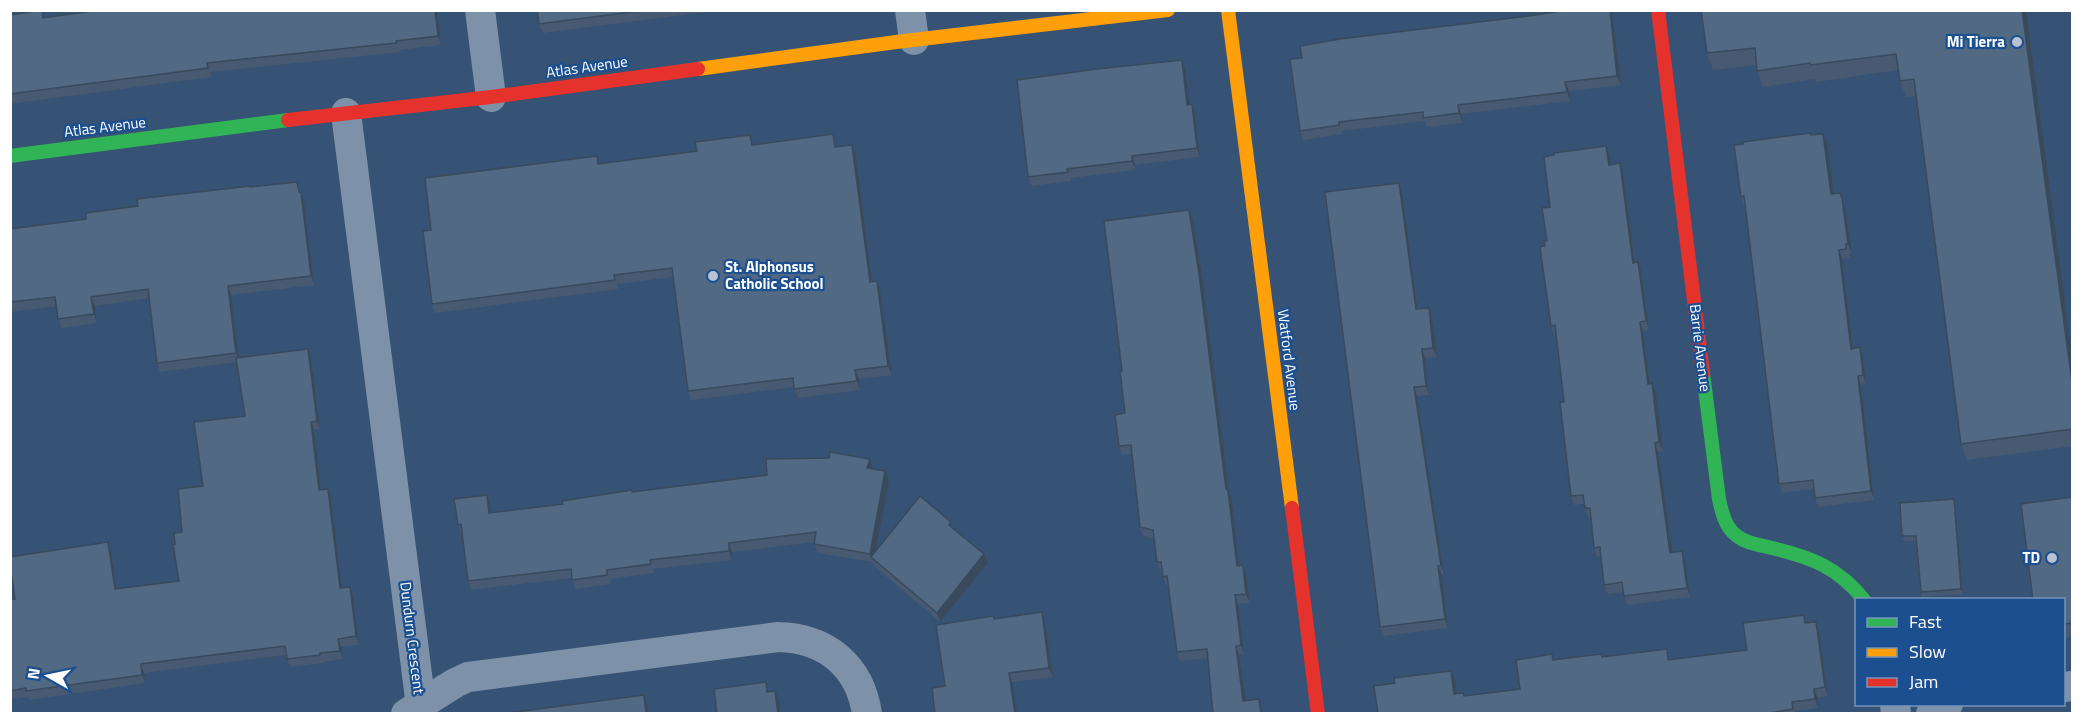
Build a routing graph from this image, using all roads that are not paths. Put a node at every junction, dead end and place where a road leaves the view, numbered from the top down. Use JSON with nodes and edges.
{"nodes":[{"id":1,"x":480,"y":10,"type":"edge"},
{"id":2,"x":910,"y":10,"type":"edge"},
{"id":3,"x":1168,"y":10,"type":"edge"},
{"id":4,"x":1228,"y":10,"type":"edge"},
{"id":5,"x":1658,"y":10,"type":"edge"},
{"id":6,"x":914,"y":40,"type":"junction"},
{"id":7,"x":491,"y":97,"type":"junction"},
{"id":8,"x":346,"y":113,"type":"junction"},
{"id":9,"x":10,"y":156,"type":"edge"},
{"id":10,"x":1863,"y":598,"type":"edge"},
{"id":11,"x":1946,"y":706,"type":"edge"},
{"id":12,"x":416,"y":711,"type":"edge"},
{"id":13,"x":867,"y":714,"type":"edge"},
{"id":14,"x":1318,"y":714,"type":"edge"},
{"id":15,"x":1931,"y":714,"type":"edge"}],
"edges":[{"from":1,"to":7,"type":"street"},
{"from":2,"to":6,"type":"street"},
{"from":3,"to":6,"type":"street","name":"Atlas Avenue"},
{"from":4,"to":14,"type":"street","name":"Watford Avenue"},
{"from":5,"to":10,"type":"street","name":"Barrie Avenue"},
{"from":6,"to":7,"type":"street","name":"Atlas Avenue"},
{"from":7,"to":8,"type":"street","name":"Atlas Avenue"},
{"from":8,"to":9,"type":"street","name":"Atlas Avenue"},
{"from":8,"to":12,"type":"street","name":"Dundurn Crescent"},
{"from":11,"to":15,"type":"street"},
{"from":12,"to":13,"type":"street","name":"Dundurn Crescent"}]}
